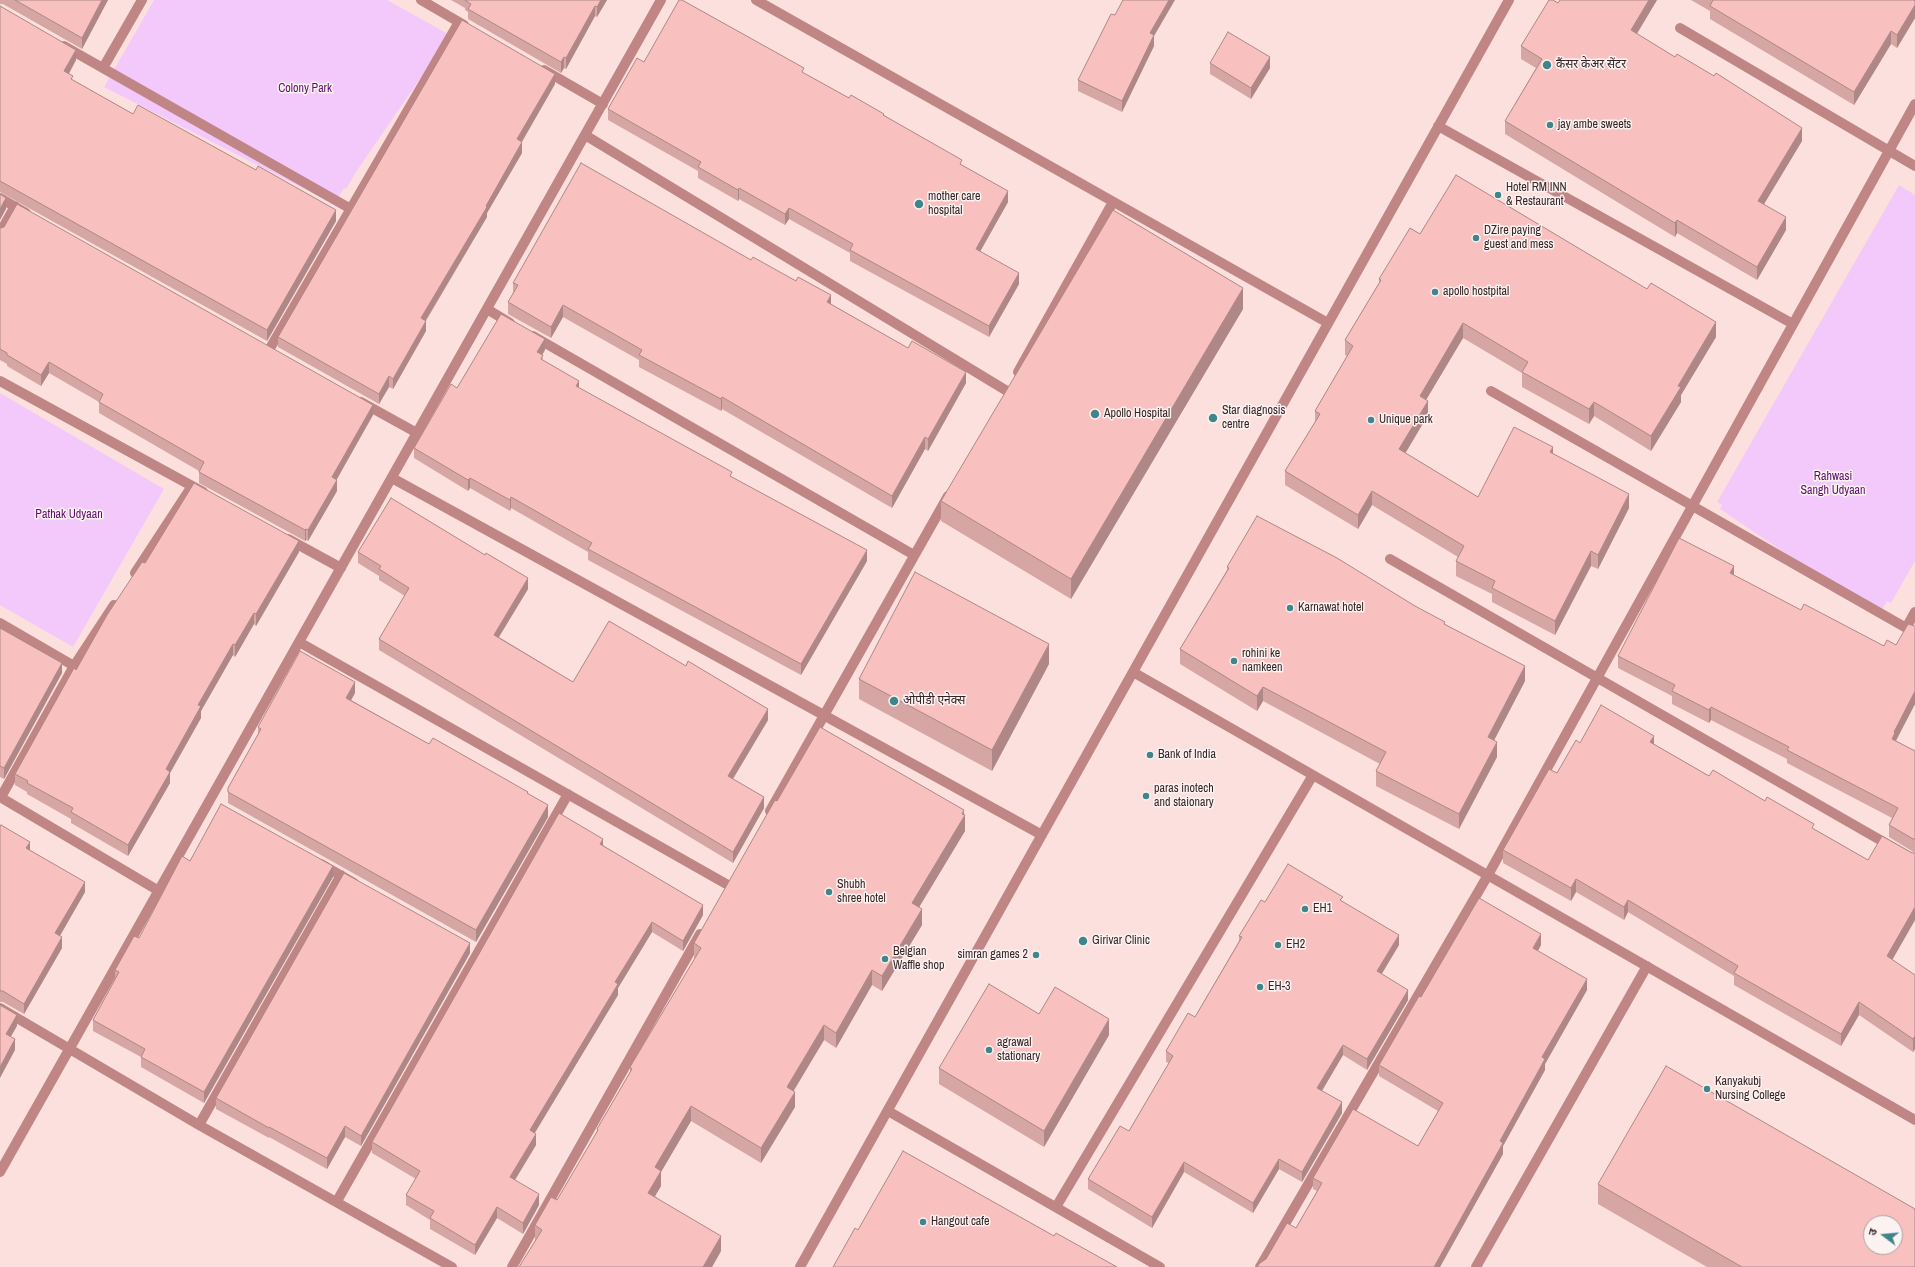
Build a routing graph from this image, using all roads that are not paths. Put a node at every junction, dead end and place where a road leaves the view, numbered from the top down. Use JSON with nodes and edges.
{"nodes":[{"id":1,"x":142,"y":0,"type":"edge"},
{"id":2,"x":421,"y":0,"type":"edge"},
{"id":3,"x":661,"y":0,"type":"edge"},
{"id":4,"x":756,"y":0,"type":"edge"},
{"id":5,"x":1509,"y":0,"type":"edge"},
{"id":6,"x":459,"y":22,"type":"junction"},
{"id":7,"x":1680,"y":28,"type":"dead end"},
{"id":8,"x":473,"y":30,"type":"edge"},
{"id":9,"x":55,"y":41,"type":"edge"},
{"id":10,"x":534,"y":65,"type":"edge"},
{"id":11,"x":103,"y":68,"type":"junction"},
{"id":12,"x":603,"y":104,"type":"junction"},
{"id":13,"x":1915,"y":104,"type":"edge"},
{"id":14,"x":1438,"y":126,"type":"junction"},
{"id":15,"x":585,"y":135,"type":"junction"},
{"id":16,"x":1889,"y":151,"type":"junction"},
{"id":17,"x":1915,"y":166,"type":"edge"},
{"id":18,"x":0,"y":198,"type":"edge"},
{"id":19,"x":1114,"y":202,"type":"junction"},
{"id":20,"x":14,"y":206,"type":"junction"},
{"id":21,"x":351,"y":209,"type":"junction"},
{"id":22,"x":35,"y":218,"type":"edge"},
{"id":23,"x":0,"y":233,"type":"edge"},
{"id":24,"x":487,"y":309,"type":"junction"},
{"id":25,"x":1328,"y":323,"type":"junction"},
{"id":26,"x":1793,"y":324,"type":"junction"},
{"id":27,"x":269,"y":350,"type":"edge"},
{"id":28,"x":0,"y":381,"type":"edge"},
{"id":29,"x":1491,"y":391,"type":"dead end"},
{"id":30,"x":350,"y":396,"type":"edge"},
{"id":31,"x":417,"y":433,"type":"junction"},
{"id":32,"x":392,"y":478,"type":"junction"},
{"id":33,"x":192,"y":486,"type":"junction"},
{"id":34,"x":953,"y":487,"type":"edge"},
{"id":35,"x":212,"y":497,"type":"edge"},
{"id":36,"x":1692,"y":506,"type":"junction"},
{"id":37,"x":280,"y":534,"type":"edge"},
{"id":38,"x":914,"y":556,"type":"junction"},
{"id":39,"x":1390,"y":559,"type":"dead end"},
{"id":40,"x":341,"y":568,"type":"junction"},
{"id":41,"x":131,"y":579,"type":"edge"},
{"id":42,"x":118,"y":599,"type":"edge"},
{"id":43,"x":1915,"y":612,"type":"edge"},
{"id":44,"x":0,"y":623,"type":"edge"},
{"id":45,"x":1906,"y":628,"type":"junction"},
{"id":46,"x":1915,"y":633,"type":"edge"},
{"id":47,"x":299,"y":642,"type":"junction"},
{"id":48,"x":74,"y":666,"type":"junction"},
{"id":49,"x":1133,"y":672,"type":"junction"},
{"id":50,"x":1597,"y":678,"type":"junction"},
{"id":51,"x":823,"y":716,"type":"junction"},
{"id":52,"x":1313,"y":775,"type":"junction"},
{"id":53,"x":568,"y":794,"type":"junction"},
{"id":54,"x":0,"y":797,"type":"edge"},
{"id":55,"x":766,"y":817,"type":"edge"},
{"id":56,"x":1042,"y":835,"type":"junction"},
{"id":57,"x":313,"y":859,"type":"edge"},
{"id":58,"x":1915,"y":860,"type":"edge"},
{"id":59,"x":341,"y":875,"type":"junction"},
{"id":60,"x":1488,"y":875,"type":"junction"},
{"id":61,"x":728,"y":885,"type":"edge"},
{"id":62,"x":361,"y":886,"type":"edge"},
{"id":63,"x":159,"y":891,"type":"junction"},
{"id":64,"x":704,"y":927,"type":"edge"},
{"id":65,"x":1647,"y":966,"type":"junction"},
{"id":66,"x":0,"y":1008,"type":"edge"},
{"id":67,"x":70,"y":1048,"type":"junction"},
{"id":68,"x":888,"y":1111,"type":"junction"},
{"id":69,"x":1915,"y":1120,"type":"edge"},
{"id":70,"x":199,"y":1125,"type":"junction"},
{"id":71,"x":0,"y":1172,"type":"edge"},
{"id":72,"x":337,"y":1201,"type":"junction"},
{"id":73,"x":1056,"y":1207,"type":"junction"},
{"id":74,"x":452,"y":1267,"type":"edge"},
{"id":75,"x":512,"y":1267,"type":"edge"},
{"id":76,"x":800,"y":1267,"type":"edge"},
{"id":77,"x":1160,"y":1267,"type":"edge"},
{"id":78,"x":1260,"y":1267,"type":"edge"},
{"id":79,"x":1476,"y":1267,"type":"edge"}],
"edges":[{"from":1,"to":11,"type":"street"},
{"from":2,"to":6,"type":"street"},
{"from":3,"to":12,"type":"street"},
{"from":4,"to":19,"type":"street"},
{"from":5,"to":14,"type":"street"},
{"from":6,"to":8,"type":"street"},
{"from":6,"to":21,"type":"street"},
{"from":7,"to":16,"type":"street"},
{"from":9,"to":11,"type":"street"},
{"from":10,"to":12,"type":"street"},
{"from":11,"to":21,"type":"street"},
{"from":12,"to":15,"type":"street"},
{"from":13,"to":16,"type":"street"},
{"from":14,"to":25,"type":"street"},
{"from":14,"to":26,"type":"street"},
{"from":15,"to":19,"type":"street"},
{"from":15,"to":24,"type":"street"},
{"from":16,"to":17,"type":"street"},
{"from":16,"to":26,"type":"street"},
{"from":18,"to":20,"type":"street"},
{"from":19,"to":25,"type":"street"},
{"from":20,"to":22,"type":"street"},
{"from":20,"to":23,"type":"street"},
{"from":21,"to":27,"type":"street"},
{"from":24,"to":31,"type":"street"},
{"from":24,"to":38,"type":"street"},
{"from":25,"to":49,"type":"street"},
{"from":26,"to":36,"type":"street"},
{"from":28,"to":33,"type":"street"},
{"from":29,"to":36,"type":"street"},
{"from":30,"to":31,"type":"street"},
{"from":31,"to":32,"type":"street"},
{"from":32,"to":40,"type":"street"},
{"from":32,"to":51,"type":"street"},
{"from":33,"to":35,"type":"street"},
{"from":33,"to":41,"type":"street"},
{"from":34,"to":38,"type":"street"},
{"from":36,"to":45,"type":"street"},
{"from":36,"to":50,"type":"street"},
{"from":37,"to":40,"type":"street"},
{"from":38,"to":51,"type":"street"},
{"from":39,"to":50,"type":"street"},
{"from":40,"to":47,"type":"street"},
{"from":42,"to":48,"type":"street"},
{"from":43,"to":45,"type":"street"},
{"from":44,"to":48,"type":"street"},
{"from":45,"to":46,"type":"street"},
{"from":47,"to":53,"type":"street"},
{"from":47,"to":63,"type":"street"},
{"from":48,"to":54,"type":"street"},
{"from":49,"to":52,"type":"street"},
{"from":49,"to":56,"type":"street"},
{"from":50,"to":58,"type":"street"},
{"from":50,"to":60,"type":"street"},
{"from":51,"to":55,"type":"street"},
{"from":51,"to":56,"type":"street"},
{"from":52,"to":60,"type":"street"},
{"from":52,"to":73,"type":"street"},
{"from":53,"to":61,"type":"street"},
{"from":53,"to":72,"type":"street"},
{"from":54,"to":63,"type":"street"},
{"from":56,"to":68,"type":"street"},
{"from":57,"to":59,"type":"street"},
{"from":59,"to":62,"type":"street"},
{"from":59,"to":70,"type":"street"},
{"from":60,"to":65,"type":"street"},
{"from":60,"to":78,"type":"street"},
{"from":63,"to":67,"type":"street"},
{"from":64,"to":75,"type":"street"},
{"from":65,"to":69,"type":"street"},
{"from":65,"to":79,"type":"street"},
{"from":66,"to":67,"type":"street"},
{"from":67,"to":70,"type":"street"},
{"from":67,"to":71,"type":"street"},
{"from":68,"to":73,"type":"street"},
{"from":68,"to":76,"type":"street"},
{"from":70,"to":72,"type":"street"},
{"from":72,"to":74,"type":"street"},
{"from":73,"to":77,"type":"street"}]}
